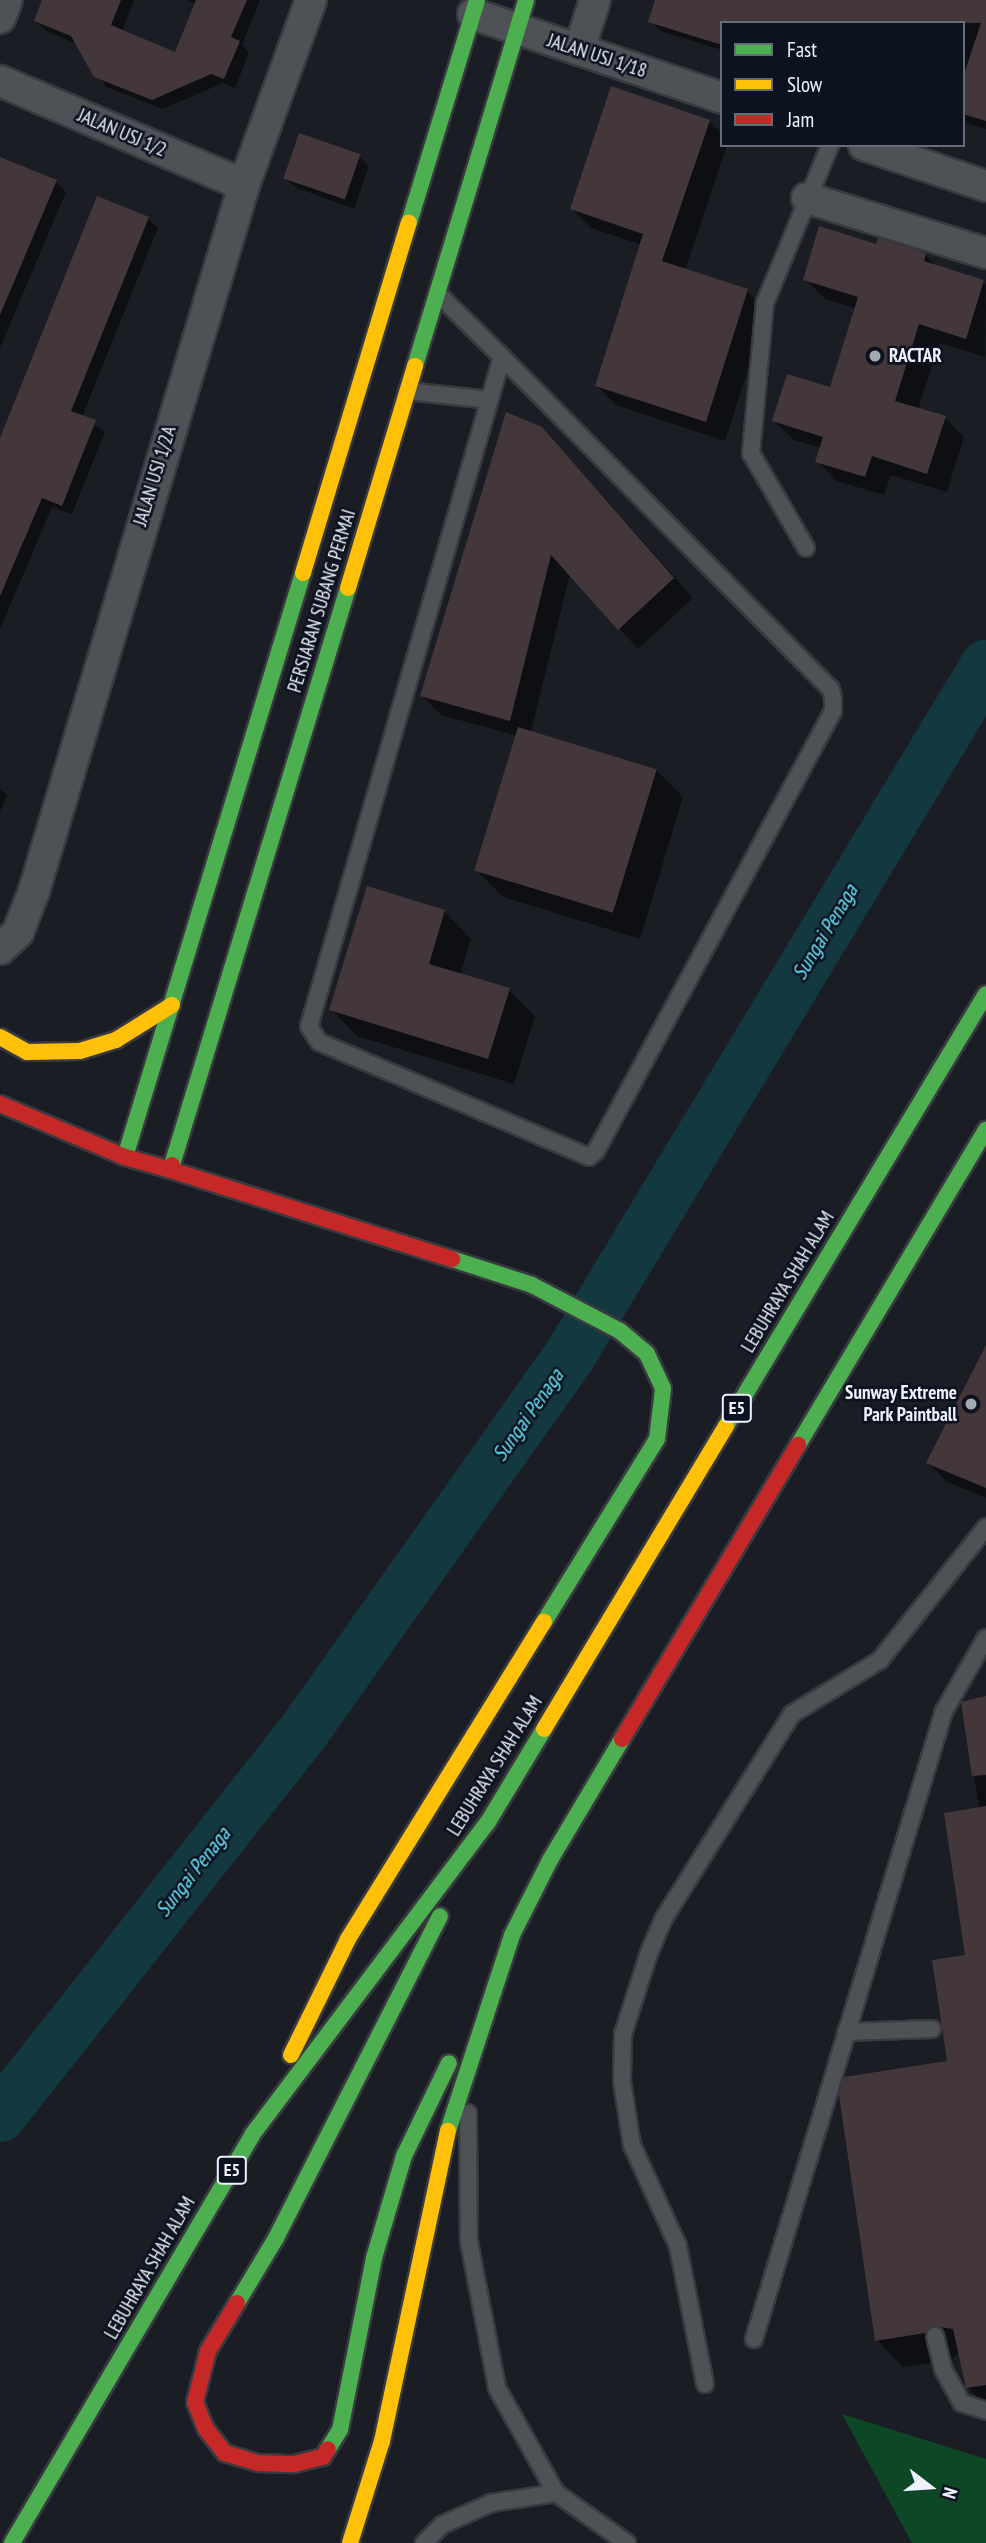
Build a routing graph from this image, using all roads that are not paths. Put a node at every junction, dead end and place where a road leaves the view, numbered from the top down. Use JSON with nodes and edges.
{"nodes":[{"id":1,"x":7,"y":0,"type":"edge"},
{"id":2,"x":310,"y":0,"type":"edge"},
{"id":3,"x":526,"y":0,"type":"edge"},
{"id":4,"x":595,"y":0,"type":"edge"},
{"id":5,"x":475,"y":7,"type":"edge"},
{"id":6,"x":0,"y":18,"type":"edge"},
{"id":7,"x":517,"y":30,"type":"junction"},
{"id":8,"x":579,"y":50,"type":"junction"},
{"id":9,"x":0,"y":81,"type":"edge"},
{"id":10,"x":720,"y":97,"type":"edge"},
{"id":11,"x":829,"y":147,"type":"edge"},
{"id":12,"x":870,"y":147,"type":"edge"},
{"id":13,"x":244,"y":185,"type":"junction"},
{"id":14,"x":986,"y":186,"type":"edge"},
{"id":15,"x":807,"y":198,"type":"junction"},
{"id":16,"x":986,"y":253,"type":"edge"},
{"id":17,"x":437,"y":293,"type":"junction"},
{"id":18,"x":502,"y":357,"type":"junction"},
{"id":19,"x":407,"y":391,"type":"junction"},
{"id":20,"x":490,"y":400,"type":"junction"},
{"id":21,"x":806,"y":548,"type":"dead end"},
{"id":22,"x":0,"y":949,"type":"edge"},
{"id":23,"x":986,"y":994,"type":"edge"},
{"id":24,"x":172,"y":1005,"type":"junction"},
{"id":25,"x":0,"y":1037,"type":"edge"},
{"id":26,"x":0,"y":1104,"type":"edge"},
{"id":27,"x":986,"y":1130,"type":"edge"},
{"id":28,"x":125,"y":1157,"type":"junction"},
{"id":29,"x":171,"y":1170,"type":"junction"},
{"id":30,"x":986,"y":1527,"type":"edge"},
{"id":31,"x":986,"y":1638,"type":"edge"},
{"id":32,"x":488,"y":1822,"type":"junction"},
{"id":33,"x":512,"y":1935,"type":"junction"},
{"id":34,"x":932,"y":2029,"type":"dead end"},
{"id":35,"x":846,"y":2032,"type":"junction"},
{"id":36,"x":467,"y":2069,"type":"junction"},
{"id":37,"x":252,"y":2135,"type":"junction"},
{"id":38,"x":935,"y":2336,"type":"dead end"},
{"id":39,"x":754,"y":2339,"type":"dead end"},
{"id":40,"x":705,"y":2384,"type":"dead end"},
{"id":41,"x":986,"y":2411,"type":"edge"},
{"id":42,"x":556,"y":2494,"type":"junction"},
{"id":43,"x":12,"y":2543,"type":"edge"},
{"id":44,"x":350,"y":2543,"type":"edge"},
{"id":45,"x":424,"y":2543,"type":"edge"},
{"id":46,"x":627,"y":2543,"type":"edge"}],
"edges":[{"from":1,"to":6,"type":"street"},
{"from":2,"to":13,"type":"street","name":"JALAN USJ 1/2A"},
{"from":3,"to":7,"type":"main road","name":"PERSIARAN SUBANG PERMAI"},
{"from":4,"to":8,"type":"street"},
{"from":5,"to":7,"type":"street","name":"JALAN USJ 1/18"},
{"from":5,"to":24,"type":"main road","name":"PERSIARAN SUBANG PERMAI"},
{"from":7,"to":8,"type":"street","name":"JALAN USJ 1/18"},
{"from":7,"to":17,"type":"main road","name":"PERSIARAN SUBANG PERMAI"},
{"from":8,"to":10,"type":"street","name":"JALAN USJ 1/18"},
{"from":9,"to":13,"type":"street","name":"JALAN USJ 1/2"},
{"from":11,"to":15,"type":"lane"},
{"from":12,"to":14,"type":"street"},
{"from":13,"to":22,"type":"street","name":"JALAN USJ 1/2A"},
{"from":15,"to":16,"type":"street"},
{"from":15,"to":21,"type":"lane"},
{"from":17,"to":18,"type":"lane"},
{"from":17,"to":19,"type":"main road","name":"PERSIARAN SUBANG PERMAI"},
{"from":18,"to":20,"type":"lane"},
{"from":18,"to":20,"type":"lane"},
{"from":19,"to":20,"type":"lane"},
{"from":19,"to":29,"type":"main road","name":"PERSIARAN SUBANG PERMAI"},
{"from":23,"to":32,"type":"main road","name":"LEBUHRAYA SHAH ALAM","number":"E5"},
{"from":24,"to":25,"type":"main road"},
{"from":24,"to":28,"type":"main road","name":"PERSIARAN SUBANG PERMAI"},
{"from":26,"to":28,"type":"main road"},
{"from":27,"to":33,"type":"main road"},
{"from":28,"to":29,"type":"main road"},
{"from":29,"to":37,"type":"main road"},
{"from":30,"to":40,"type":"lane"},
{"from":31,"to":35,"type":"lane"},
{"from":32,"to":33,"type":"main road"},
{"from":32,"to":37,"type":"main road","name":"LEBUHRAYA SHAH ALAM","number":"E5"},
{"from":33,"to":36,"type":"main road"},
{"from":34,"to":35,"type":"lane"},
{"from":35,"to":39,"type":"lane"},
{"from":36,"to":42,"type":"lane"},
{"from":36,"to":44,"type":"main road"},
{"from":37,"to":43,"type":"main road","name":"LEBUHRAYA SHAH ALAM","number":"E5"},
{"from":38,"to":41,"type":"lane"},
{"from":42,"to":45,"type":"lane"},
{"from":42,"to":46,"type":"lane"}]}
